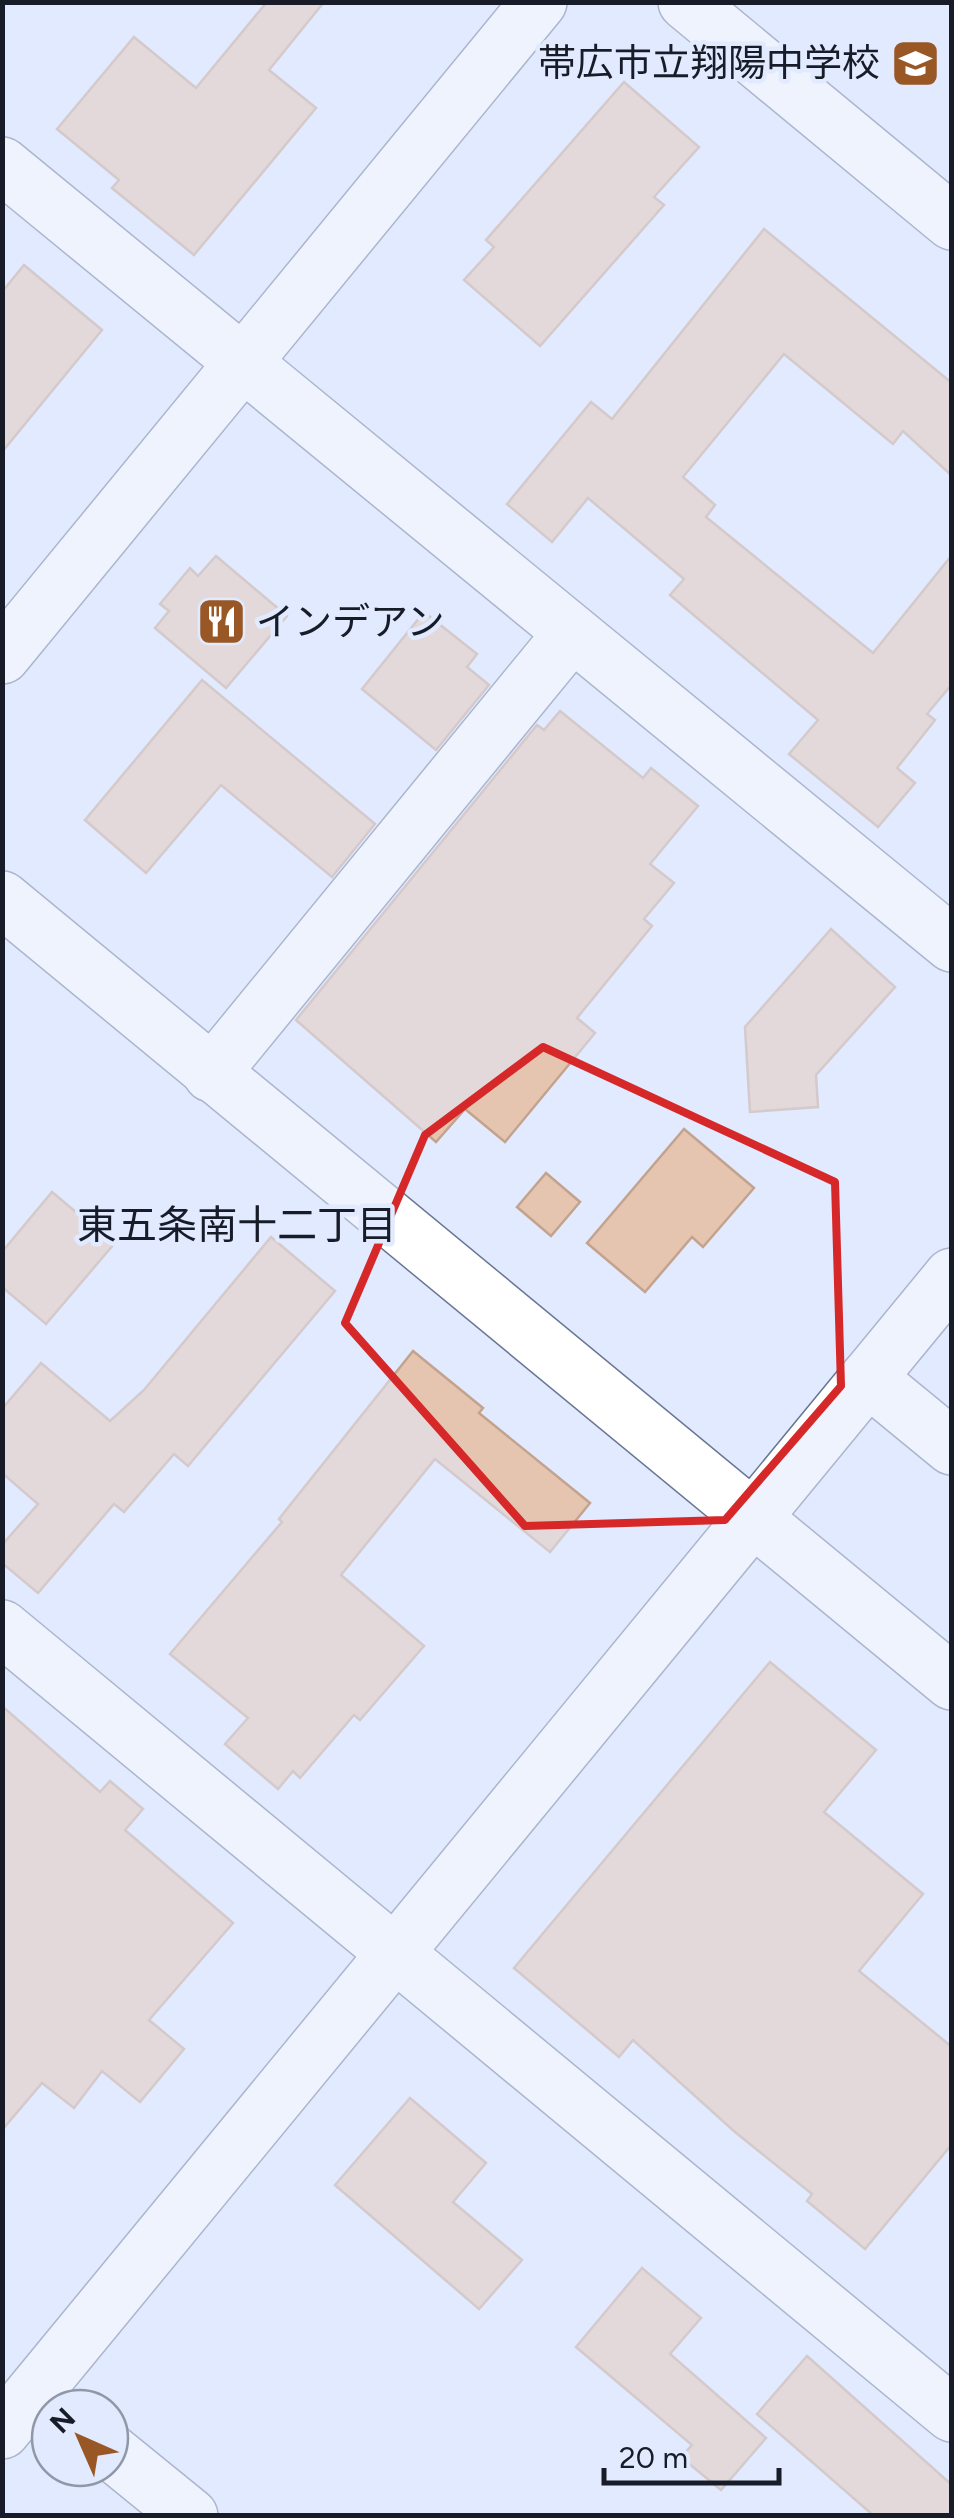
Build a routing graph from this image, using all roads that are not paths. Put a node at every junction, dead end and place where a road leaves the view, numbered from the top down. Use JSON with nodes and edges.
{"nodes":[{"id":1,"x":539,"y":2,"type":"edge"},
{"id":2,"x":686,"y":2,"type":"edge"},
{"id":3,"x":2,"y":165,"type":"edge"},
{"id":4,"x":952,"y":222,"type":"edge"},
{"id":5,"x":243,"y":362,"type":"junction"},
{"id":6,"x":572,"y":632,"type":"junction"},
{"id":7,"x":2,"y":656,"type":"edge"},
{"id":8,"x":2,"y":899,"type":"edge"},
{"id":9,"x":952,"y":944,"type":"edge"},
{"id":10,"x":212,"y":1074,"type":"junction"},
{"id":11,"x":952,"y":1276,"type":"edge"},
{"id":12,"x":868,"y":1378,"type":"junction"},
{"id":13,"x":952,"y":1447,"type":"edge"},
{"id":14,"x":753,"y":1518,"type":"junction"},
{"id":15,"x":2,"y":1628,"type":"edge"},
{"id":16,"x":943,"y":1659,"type":"edge"},
{"id":17,"x":396,"y":1952,"type":"junction"},
{"id":18,"x":24,"y":2398,"type":"edge"},
{"id":19,"x":952,"y":2414,"type":"edge"},
{"id":20,"x":130,"y":2467,"type":"edge"},
{"id":21,"x":190,"y":2516,"type":"edge"}],
"edges":[{"from":1,"to":5,"type":"street"},
{"from":2,"to":4,"type":"street"},
{"from":3,"to":5,"type":"street"},
{"from":5,"to":6,"type":"street"},
{"from":5,"to":7,"type":"street"},
{"from":6,"to":9,"type":"street"},
{"from":6,"to":10,"type":"street"},
{"from":8,"to":10,"type":"street"},
{"from":10,"to":14,"type":"street"},
{"from":11,"to":12,"type":"street"},
{"from":12,"to":13,"type":"street"},
{"from":12,"to":14,"type":"street"},
{"from":14,"to":16,"type":"street"},
{"from":14,"to":17,"type":"street"},
{"from":15,"to":17,"type":"street"},
{"from":17,"to":18,"type":"street"},
{"from":17,"to":19,"type":"street"},
{"from":20,"to":21,"type":"street"}]}
